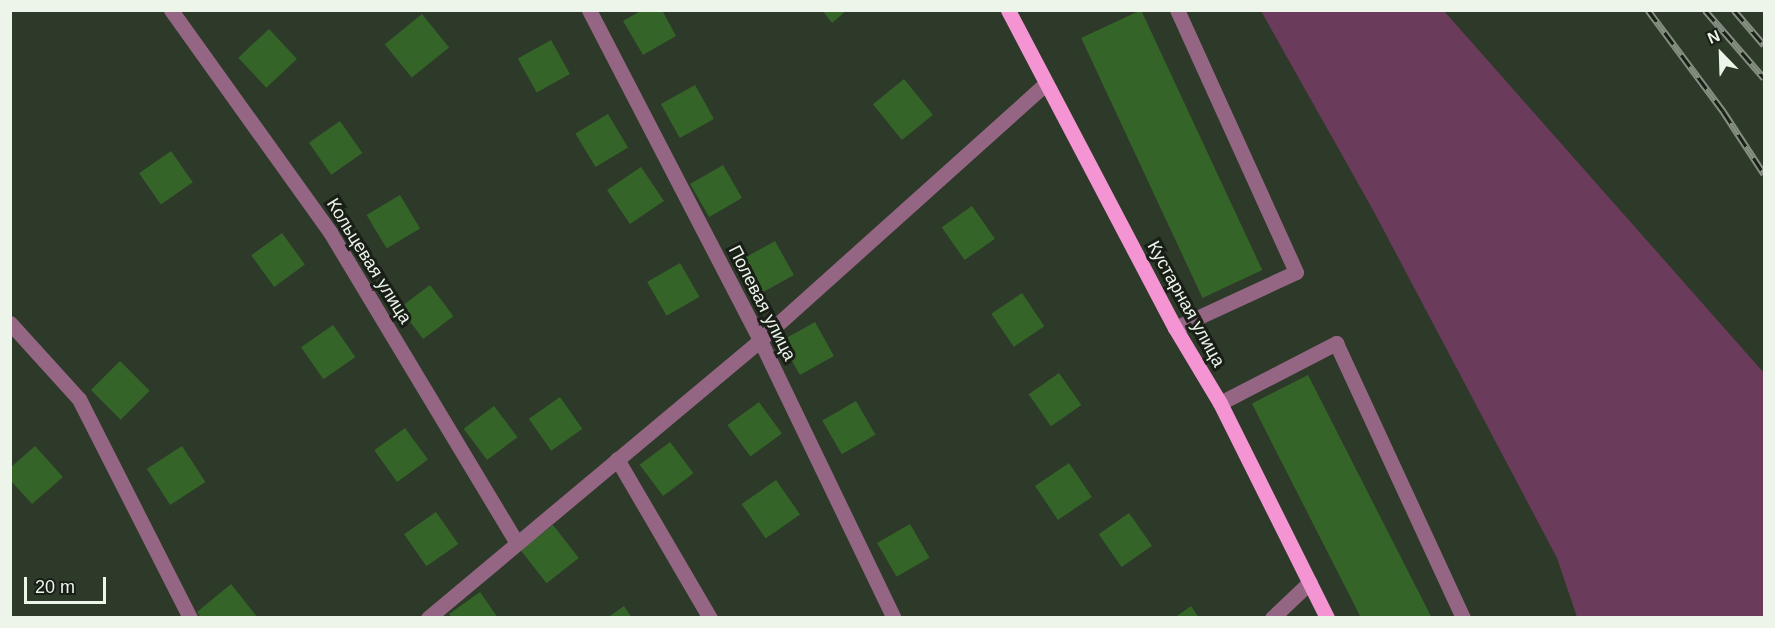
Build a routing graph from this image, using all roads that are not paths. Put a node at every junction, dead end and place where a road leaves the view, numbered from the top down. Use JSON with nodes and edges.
{"nodes":[{"id":1,"x":171,"y":10,"type":"edge"},
{"id":2,"x":589,"y":10,"type":"edge"},
{"id":3,"x":1008,"y":10,"type":"edge"},
{"id":4,"x":1177,"y":10,"type":"edge"},
{"id":5,"x":1044,"y":85,"type":"junction"},
{"id":6,"x":10,"y":323,"type":"edge"},
{"id":7,"x":1175,"y":328,"type":"junction"},
{"id":8,"x":760,"y":340,"type":"junction"},
{"id":9,"x":1220,"y":403,"type":"junction"},
{"id":10,"x":617,"y":459,"type":"junction"},
{"id":11,"x":517,"y":543,"type":"junction"},
{"id":12,"x":1310,"y":582,"type":"junction"},
{"id":13,"x":190,"y":618,"type":"edge"},
{"id":14,"x":428,"y":618,"type":"edge"},
{"id":15,"x":710,"y":618,"type":"edge"},
{"id":16,"x":894,"y":618,"type":"edge"},
{"id":17,"x":1272,"y":618,"type":"edge"},
{"id":18,"x":1327,"y":618,"type":"edge"},
{"id":19,"x":1464,"y":618,"type":"edge"}],
"edges":[{"from":1,"to":11,"type":"street","name":"Кольцевая улица"},
{"from":2,"to":8,"type":"street","name":"Полевая улица"},
{"from":3,"to":5,"type":"main road","name":"Кустарная улица"},
{"from":4,"to":7,"type":"street"},
{"from":5,"to":7,"type":"main road","name":"Кустарная улица"},
{"from":5,"to":8,"type":"street"},
{"from":6,"to":13,"type":"street"},
{"from":7,"to":9,"type":"main road","name":"Кустарная улица"},
{"from":8,"to":10,"type":"street"},
{"from":8,"to":16,"type":"street","name":"Полевая улица"},
{"from":9,"to":12,"type":"main road","name":"Кустарная улица"},
{"from":9,"to":19,"type":"street"},
{"from":10,"to":11,"type":"street"},
{"from":10,"to":15,"type":"street"},
{"from":11,"to":14,"type":"street"},
{"from":12,"to":17,"type":"street"},
{"from":12,"to":18,"type":"main road","name":"Кустарная улица"}]}
